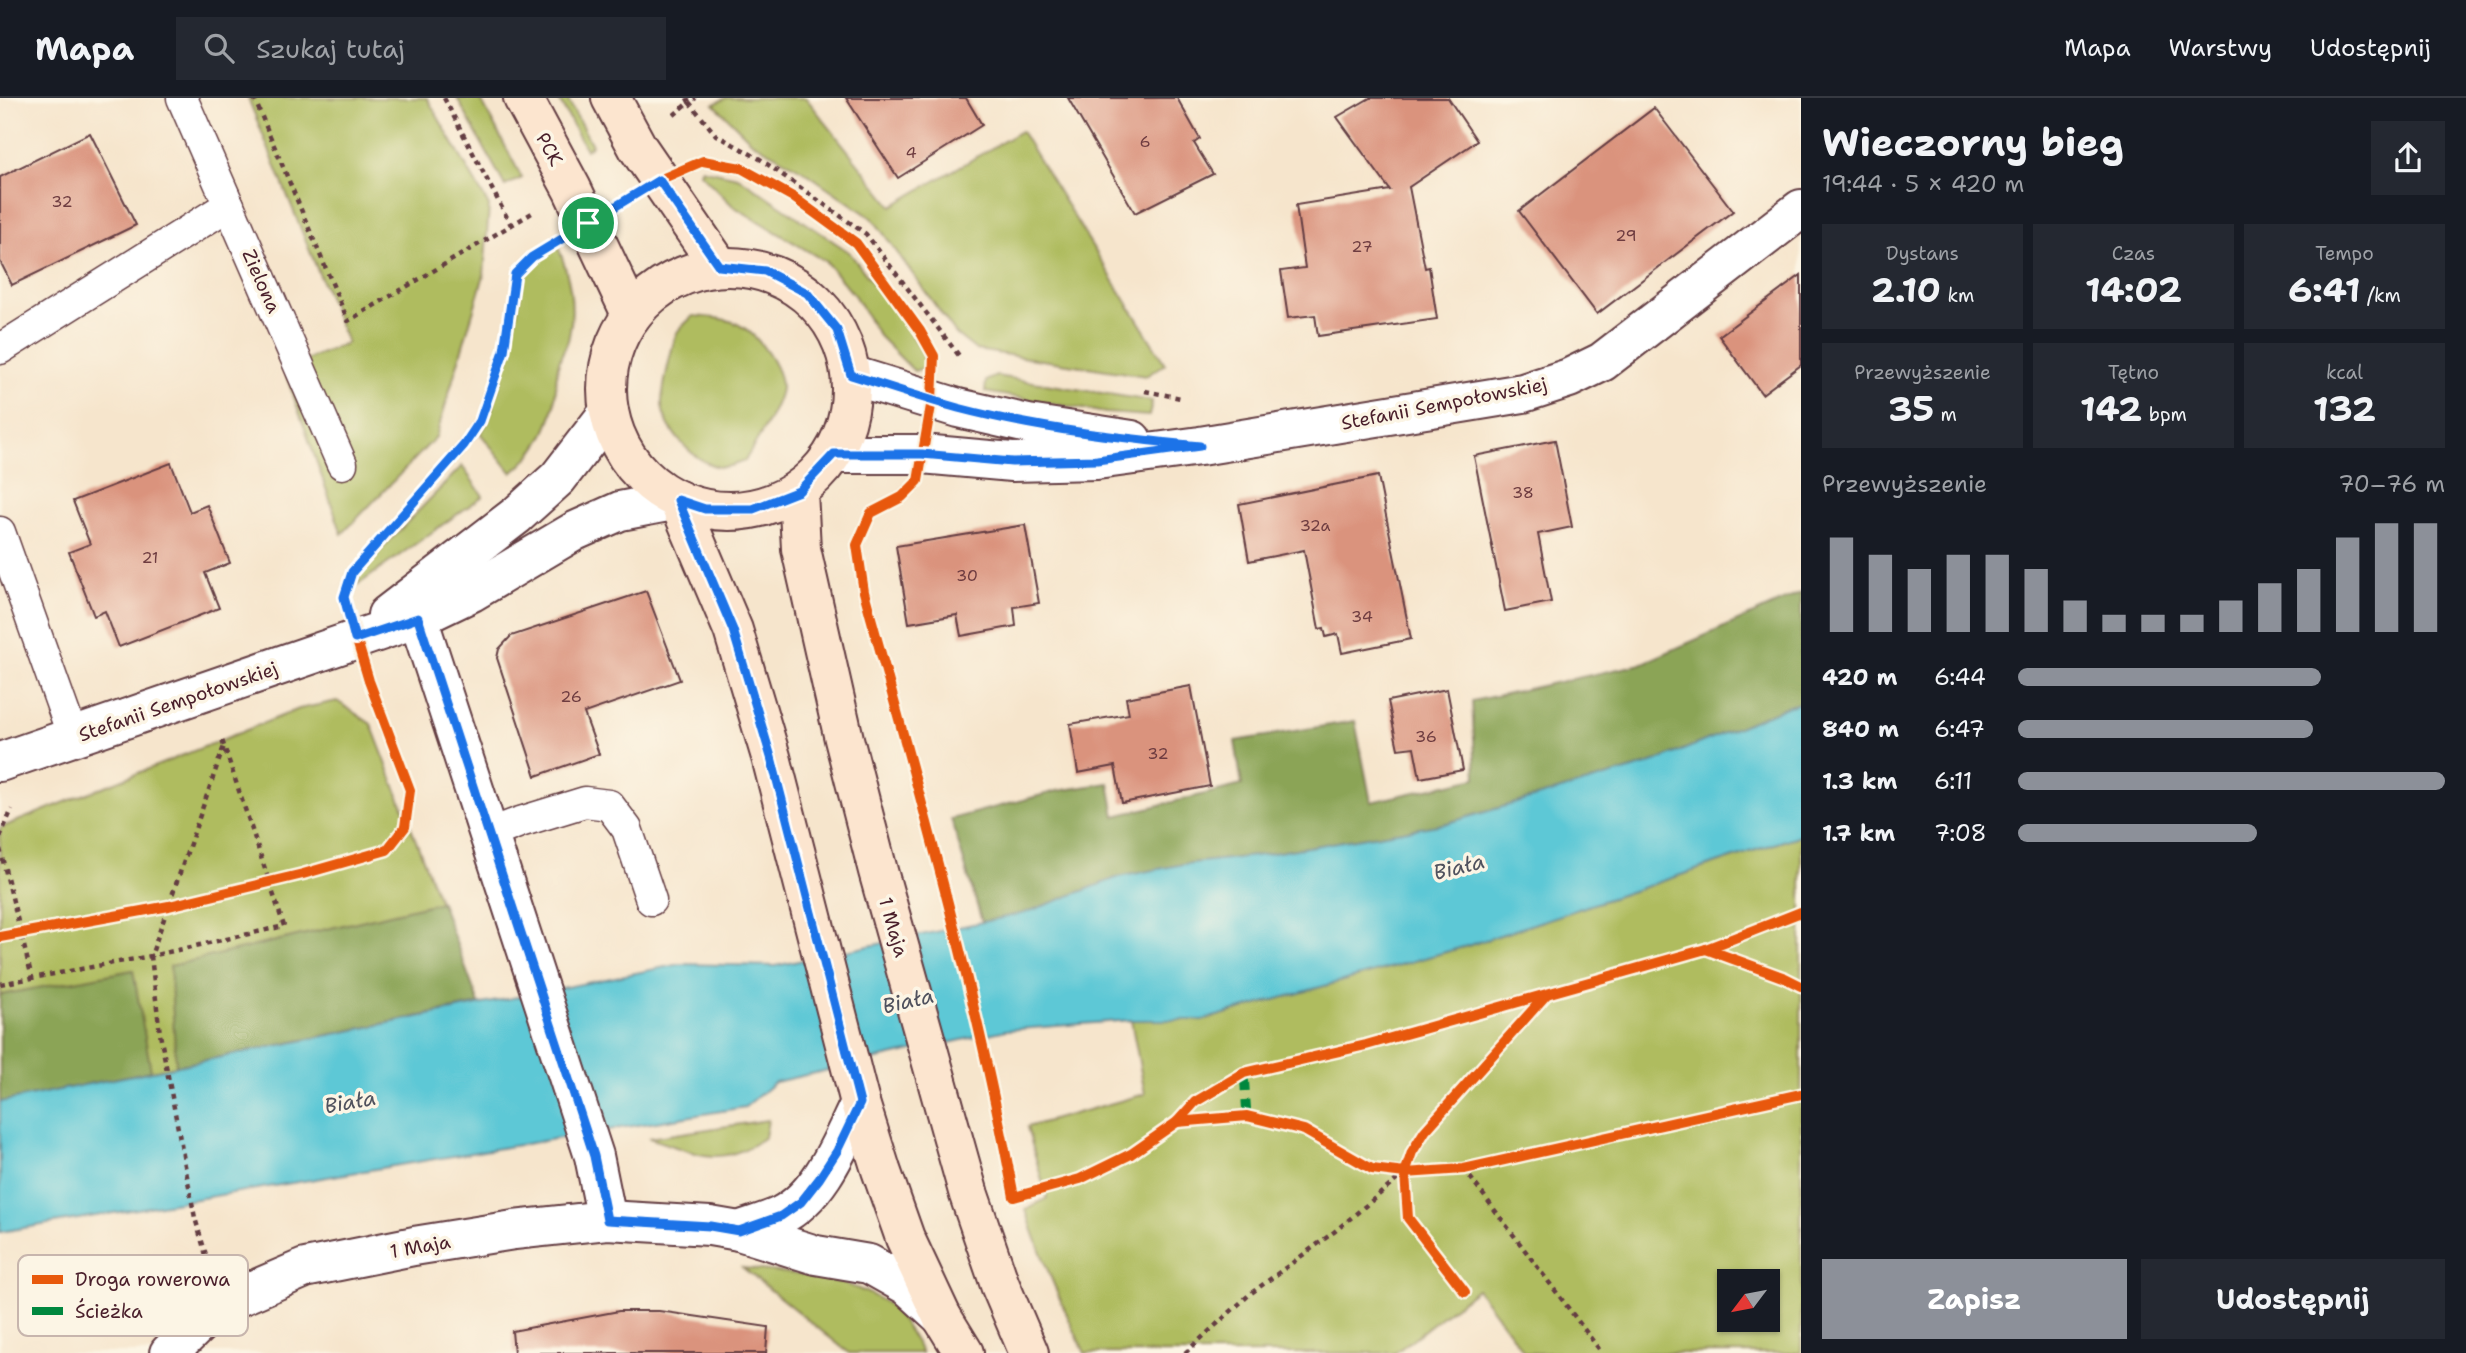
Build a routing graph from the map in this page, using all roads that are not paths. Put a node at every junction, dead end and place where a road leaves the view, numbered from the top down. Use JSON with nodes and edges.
{"nodes":[{"id":1,"x":182,"y":98,"type":"edge"},
{"id":2,"x":523,"y":98,"type":"edge"},
{"id":3,"x":611,"y":98,"type":"edge"},
{"id":4,"x":229,"y":205,"type":"junction"},
{"id":5,"x":1801,"y":209,"type":"edge"},
{"id":6,"x":719,"y":266,"type":"junction"},
{"id":7,"x":631,"y":314,"type":"junction"},
{"id":8,"x":0,"y":349,"type":"edge"},
{"id":9,"x":851,"y":375,"type":"junction"},
{"id":10,"x":609,"y":412,"type":"junction"},
{"id":11,"x":1200,"y":446,"type":"junction"},
{"id":12,"x":834,"y":454,"type":"junction"},
{"id":13,"x":342,"y":464,"type":"dead end"},
{"id":14,"x":799,"y":491,"type":"junction"},
{"id":15,"x":678,"y":500,"type":"junction"},
{"id":16,"x":0,"y":532,"type":"edge"},
{"id":17,"x":418,"y":618,"type":"junction"},
{"id":18,"x":355,"y":639,"type":"junction"},
{"id":19,"x":73,"y":737,"type":"junction"},
{"id":20,"x":0,"y":762,"type":"edge"},
{"id":21,"x":489,"y":834,"type":"junction"},
{"id":22,"x":651,"y":900,"type":"dead end"},
{"id":23,"x":860,"y":1103,"type":"junction"},
{"id":24,"x":607,"y":1220,"type":"junction"},
{"id":25,"x":739,"y":1231,"type":"junction"},
{"id":26,"x":248,"y":1293,"type":"edge"},
{"id":27,"x":942,"y":1317,"type":"junction"},
{"id":28,"x":186,"y":1336,"type":"edge"},
{"id":29,"x":169,"y":1353,"type":"edge"},
{"id":30,"x":964,"y":1353,"type":"edge"},
{"id":31,"x":1030,"y":1353,"type":"edge"}],
"edges":[{"from":1,"to":4,"type":"lane","name":"Zielona"},
{"from":2,"to":7,"type":"street","name":"PCK"},
{"from":3,"to":6,"type":"street"},
{"from":4,"to":8,"type":"lane"},
{"from":4,"to":13,"type":"lane","name":"Zielona"},
{"from":5,"to":11,"type":"street","name":"Stefanii Sempołowskiej"},
{"from":6,"to":7,"type":"street"},
{"from":6,"to":9,"type":"street"},
{"from":7,"to":10,"type":"street"},
{"from":9,"to":11,"type":"street","name":"Stefanii Sempołowskiej"},
{"from":9,"to":12,"type":"street"},
{"from":10,"to":15,"type":"street"},
{"from":10,"to":18,"type":"street","name":"Stefanii Sempołowskiej"},
{"from":11,"to":12,"type":"street","name":"Stefanii Sempołowskiej"},
{"from":12,"to":14,"type":"street"},
{"from":14,"to":15,"type":"street"},
{"from":14,"to":31,"type":"street","name":"1 Maja"},
{"from":15,"to":17,"type":"street","name":"Stefanii Sempołowskiej"},
{"from":15,"to":23,"type":"street","name":"1 Maja"},
{"from":16,"to":19,"type":"lane"},
{"from":17,"to":18,"type":"street","name":"Stefanii Sempołowskiej"},
{"from":17,"to":21,"type":"street"},
{"from":18,"to":19,"type":"street","name":"Stefanii Sempołowskiej"},
{"from":19,"to":20,"type":"street","name":"Stefanii Sempołowskiej"},
{"from":21,"to":22,"type":"lane"},
{"from":21,"to":24,"type":"street"},
{"from":23,"to":25,"type":"street","name":"1 Maja"},
{"from":23,"to":27,"type":"street","name":"1 Maja"},
{"from":24,"to":25,"type":"street","name":"1 Maja"},
{"from":24,"to":26,"type":"street","name":"1 Maja"},
{"from":25,"to":27,"type":"street","name":"1 Maja"},
{"from":27,"to":30,"type":"street","name":"1 Maja"},
{"from":28,"to":29,"type":"street","name":"1 Maja"}]}
